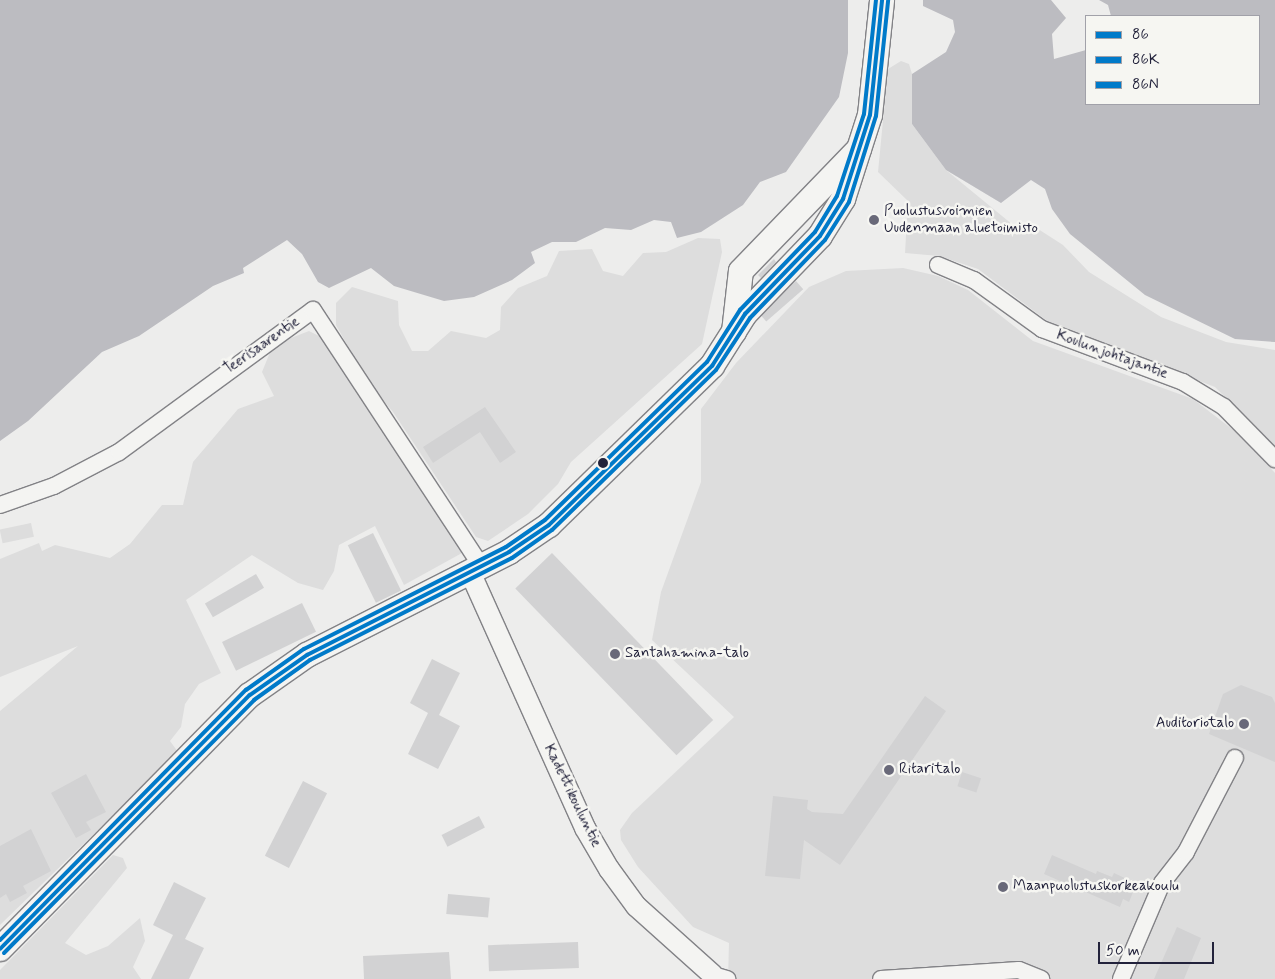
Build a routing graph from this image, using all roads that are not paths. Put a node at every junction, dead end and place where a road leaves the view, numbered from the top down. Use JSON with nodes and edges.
{"nodes":[{"id":1,"x":882,"y":0,"type":"edge"},
{"id":2,"x":862,"y":146,"type":"junction"},
{"id":3,"x":938,"y":265,"type":"dead end"},
{"id":4,"x":734,"y":332,"type":"junction"},
{"id":5,"x":1275,"y":459,"type":"edge"},
{"id":6,"x":0,"y":505,"type":"edge"},
{"id":7,"x":476,"y":569,"type":"junction"},
{"id":8,"x":1236,"y":758,"type":"dead end"},
{"id":9,"x":0,"y":949,"type":"edge"},
{"id":10,"x":715,"y":978,"type":"edge"},
{"id":11,"x":881,"y":979,"type":"edge"},
{"id":12,"x":1041,"y":979,"type":"edge"},
{"id":13,"x":1121,"y":979,"type":"edge"}],
"edges":[{"from":1,"to":2,"type":"main road"},
{"from":2,"to":4,"type":"main road"},
{"from":2,"to":4,"type":"main road"},
{"from":3,"to":5,"type":"street","name":"Koulunjohtajantie"},
{"from":4,"to":7,"type":"main road"},
{"from":6,"to":7,"type":"street","name":"Teerisaarentie"},
{"from":7,"to":9,"type":"main road"},
{"from":7,"to":10,"type":"street","name":"Kadettikouluntie"},
{"from":8,"to":13,"type":"street"},
{"from":11,"to":12,"type":"street"}]}
